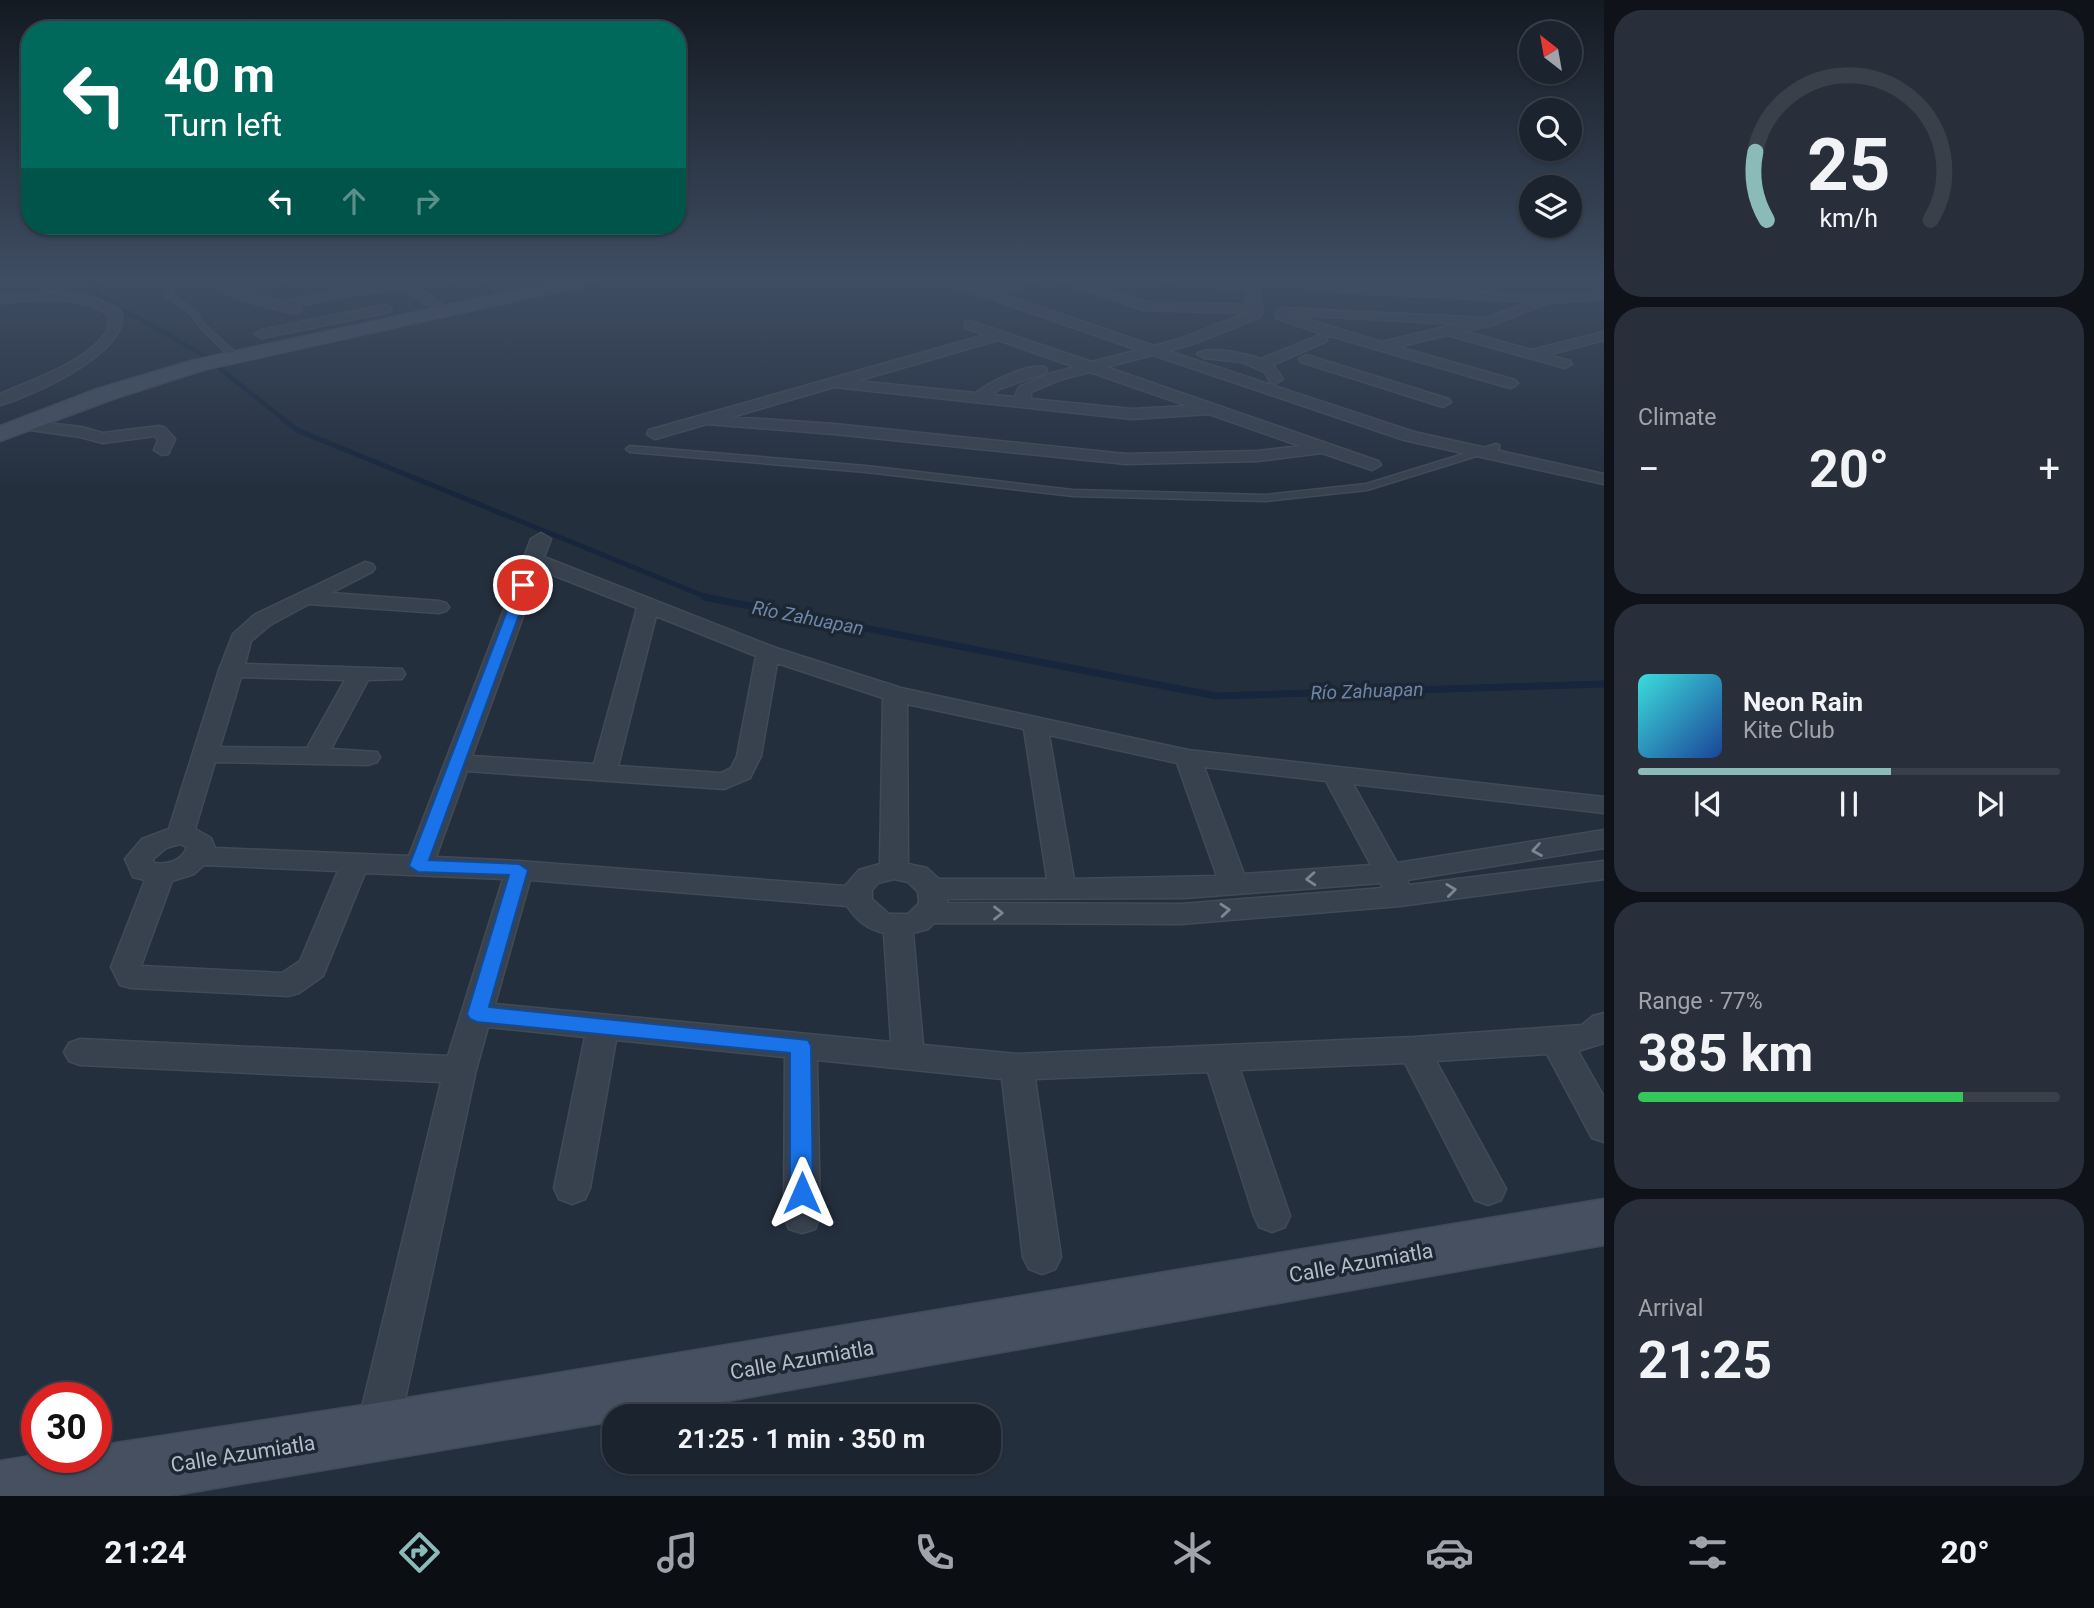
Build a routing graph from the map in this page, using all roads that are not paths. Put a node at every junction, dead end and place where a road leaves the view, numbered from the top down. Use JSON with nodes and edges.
{"nodes":[{"id":1,"x":93,"y":350,"type":"edge"},
{"id":2,"x":212,"y":350,"type":"edge"},
{"id":3,"x":268,"y":350,"type":"edge"},
{"id":4,"x":949,"y":350,"type":"edge"},
{"id":5,"x":1041,"y":350,"type":"edge"},
{"id":6,"x":1103,"y":350,"type":"edge"},
{"id":7,"x":1126,"y":350,"type":"edge"},
{"id":8,"x":1171,"y":350,"type":"edge"},
{"id":9,"x":1192,"y":350,"type":"edge"},
{"id":10,"x":1263,"y":350,"type":"edge"},
{"id":11,"x":1295,"y":350,"type":"edge"},
{"id":12,"x":1394,"y":350,"type":"edge"},
{"id":13,"x":1514,"y":350,"type":"edge"},
{"id":14,"x":1552,"y":350,"type":"edge"},
{"id":15,"x":1204,"y":354,"type":"junction"},
{"id":16,"x":1532,"y":355,"type":"junction"},
{"id":17,"x":1245,"y":358,"type":"junction"},
{"id":18,"x":1306,"y":359,"type":"dead end"},
{"id":19,"x":1070,"y":360,"type":"junction"},
{"id":20,"x":217,"y":361,"type":"junction"},
{"id":21,"x":1262,"y":364,"type":"junction"},
{"id":22,"x":1565,"y":364,"type":"dead end"},
{"id":23,"x":1090,"y":367,"type":"junction"},
{"id":24,"x":1467,"y":371,"type":"junction"},
{"id":25,"x":1034,"y":372,"type":"junction"},
{"id":26,"x":1054,"y":377,"type":"junction"},
{"id":27,"x":1275,"y":379,"type":"junction"},
{"id":28,"x":836,"y":383,"type":"junction"},
{"id":29,"x":1510,"y":383,"type":"dead end"},
{"id":30,"x":994,"y":386,"type":"junction"},
{"id":31,"x":1449,"y":393,"type":"junction"},
{"id":32,"x":1023,"y":397,"type":"junction"},
{"id":33,"x":978,"y":399,"type":"junction"},
{"id":34,"x":0,"y":400,"type":"edge"},
{"id":35,"x":1212,"y":409,"type":"junction"},
{"id":36,"x":1431,"y":418,"type":"dead end"},
{"id":37,"x":710,"y":420,"type":"junction"},
{"id":38,"x":22,"y":425,"type":"junction"},
{"id":39,"x":0,"y":434,"type":"edge"},
{"id":40,"x":655,"y":434,"type":"dead end"},
{"id":41,"x":1322,"y":448,"type":"junction"},
{"id":42,"x":630,"y":449,"type":"dead end"},
{"id":43,"x":1491,"y":449,"type":"junction"},
{"id":44,"x":162,"y":450,"type":"dead end"},
{"id":45,"x":1372,"y":465,"type":"dead end"},
{"id":46,"x":1604,"y":469,"type":"edge"},
{"id":47,"x":1604,"y":479,"type":"edge"},
{"id":48,"x":365,"y":568,"type":"dead end"},
{"id":49,"x":307,"y":597,"type":"junction"},
{"id":50,"x":648,"y":606,"type":"junction"},
{"id":51,"x":439,"y":607,"type":"dead end"},
{"id":52,"x":768,"y":653,"type":"junction"},
{"id":53,"x":230,"y":670,"type":"junction"},
{"id":54,"x":360,"y":673,"type":"junction"},
{"id":55,"x":394,"y":674,"type":"dead end"},
{"id":56,"x":895,"y":694,"type":"junction"},
{"id":57,"x":1035,"y":724,"type":"junction"},
{"id":58,"x":205,"y":754,"type":"junction"},
{"id":59,"x":315,"y":756,"type":"junction"},
{"id":60,"x":368,"y":757,"type":"dead end"},
{"id":61,"x":1188,"y":758,"type":"junction"},
{"id":62,"x":457,"y":763,"type":"junction"},
{"id":63,"x":604,"y":773,"type":"junction"},
{"id":64,"x":1335,"y":775,"type":"junction"},
{"id":65,"x":1604,"y":805,"type":"edge"},
{"id":66,"x":180,"y":835,"type":"junction"},
{"id":67,"x":1604,"y":839,"type":"edge"},
{"id":68,"x":1569,"y":844,"type":"junction"},
{"id":69,"x":198,"y":856,"type":"junction"},
{"id":70,"x":355,"y":863,"type":"junction"},
{"id":71,"x":418,"y":866,"type":"junction"},
{"id":72,"x":519,"y":870,"type":"junction"},
{"id":73,"x":894,"y":870,"type":"junction"},
{"id":74,"x":1600,"y":871,"type":"edge"},
{"id":75,"x":160,"y":874,"type":"junction"},
{"id":76,"x":1234,"y":884,"type":"junction"},
{"id":77,"x":1396,"y":885,"type":"junction"},
{"id":78,"x":1062,"y":888,"type":"junction"},
{"id":79,"x":856,"y":897,"type":"junction"},
{"id":80,"x":931,"y":901,"type":"junction"},
{"id":81,"x":1183,"y":901,"type":"junction"},
{"id":82,"x":898,"y":925,"type":"junction"},
{"id":83,"x":477,"y":1014,"type":"junction"},
{"id":84,"x":1604,"y":1025,"type":"edge"},
{"id":85,"x":603,"y":1026,"type":"junction"},
{"id":86,"x":1556,"y":1041,"type":"junction"},
{"id":87,"x":801,"y":1046,"type":"junction"},
{"id":88,"x":1414,"y":1050,"type":"junction"},
{"id":89,"x":80,"y":1052,"type":"dead end"},
{"id":90,"x":908,"y":1056,"type":"junction"},
{"id":91,"x":1220,"y":1058,"type":"junction"},
{"id":92,"x":1017,"y":1067,"type":"junction"},
{"id":93,"x":460,"y":1070,"type":"junction"},
{"id":94,"x":1604,"y":1128,"type":"edge"},
{"id":95,"x":572,"y":1188,"type":"dead end"},
{"id":96,"x":1488,"y":1189,"type":"dead end"},
{"id":97,"x":1272,"y":1216,"type":"dead end"},
{"id":98,"x":802,"y":1217,"type":"dead end"},
{"id":99,"x":1604,"y":1222,"type":"edge"},
{"id":100,"x":1042,"y":1257,"type":"dead end"},
{"id":101,"x":377,"y":1433,"type":"junction"},
{"id":102,"x":0,"y":1492,"type":"edge"}],
"edges":[{"from":1,"to":34,"type":"street"},
{"from":2,"to":20,"type":"lane"},
{"from":3,"to":20,"type":"street"},
{"from":4,"to":28,"type":"street"},
{"from":5,"to":19,"type":"street"},
{"from":6,"to":19,"type":"street"},
{"from":7,"to":23,"type":"street"},
{"from":8,"to":43,"type":"street"},
{"from":9,"to":15,"type":"street"},
{"from":10,"to":17,"type":"street"},
{"from":11,"to":21,"type":"street"},
{"from":12,"to":24,"type":"street"},
{"from":13,"to":16,"type":"street"},
{"from":14,"to":16,"type":"street"},
{"from":15,"to":17,"type":"street"},
{"from":15,"to":27,"type":"street"},
{"from":16,"to":22,"type":"street"},
{"from":17,"to":21,"type":"street"},
{"from":18,"to":31,"type":"street"},
{"from":19,"to":23,"type":"street"},
{"from":19,"to":25,"type":"street"},
{"from":20,"to":38,"type":"street"},
{"from":21,"to":27,"type":"street"},
{"from":23,"to":26,"type":"street"},
{"from":23,"to":35,"type":"street"},
{"from":24,"to":29,"type":"street"},
{"from":24,"to":31,"type":"street"},
{"from":25,"to":26,"type":"street"},
{"from":25,"to":30,"type":"street"},
{"from":26,"to":32,"type":"street"},
{"from":27,"to":43,"type":"street"},
{"from":28,"to":33,"type":"street"},
{"from":28,"to":37,"type":"street"},
{"from":30,"to":32,"type":"street"},
{"from":30,"to":33,"type":"street"},
{"from":31,"to":36,"type":"street"},
{"from":32,"to":33,"type":"street"},
{"from":32,"to":35,"type":"street"},
{"from":35,"to":41,"type":"street"},
{"from":37,"to":40,"type":"street"},
{"from":37,"to":41,"type":"street"},
{"from":38,"to":39,"type":"street"},
{"from":38,"to":44,"type":"street"},
{"from":41,"to":45,"type":"street"},
{"from":42,"to":43,"type":"lane"},
{"from":43,"to":46,"type":"street"},
{"from":43,"to":47,"type":"street"},
{"from":48,"to":49,"type":"street"},
{"from":49,"to":51,"type":"street"},
{"from":49,"to":53,"type":"street"},
{"from":50,"to":52,"type":"street"},
{"from":50,"to":62,"type":"street"},
{"from":50,"to":63,"type":"street"},
{"from":52,"to":56,"type":"street"},
{"from":52,"to":63,"type":"street"},
{"from":53,"to":54,"type":"street"},
{"from":53,"to":58,"type":"street"},
{"from":54,"to":55,"type":"street"},
{"from":54,"to":59,"type":"street"},
{"from":56,"to":57,"type":"street"},
{"from":56,"to":73,"type":"street"},
{"from":57,"to":61,"type":"street"},
{"from":57,"to":78,"type":"street"},
{"from":58,"to":59,"type":"street"},
{"from":58,"to":66,"type":"street"},
{"from":59,"to":60,"type":"street"},
{"from":61,"to":64,"type":"street"},
{"from":61,"to":76,"type":"street"},
{"from":62,"to":63,"type":"street"},
{"from":62,"to":71,"type":"street"},
{"from":64,"to":65,"type":"street"},
{"from":64,"to":77,"type":"street"},
{"from":66,"to":69,"type":"street"},
{"from":66,"to":75,"type":"street"},
{"from":67,"to":68,"type":"street"},
{"from":68,"to":74,"type":"street"},
{"from":68,"to":77,"type":"street","one_way":true},
{"from":69,"to":70,"type":"street"},
{"from":69,"to":75,"type":"street"},
{"from":70,"to":71,"type":"street"},
{"from":70,"to":75,"type":"street"},
{"from":71,"to":72,"type":"street"},
{"from":72,"to":79,"type":"street"},
{"from":72,"to":83,"type":"street"},
{"from":73,"to":79,"type":"street"},
{"from":73,"to":80,"type":"street"},
{"from":77,"to":74,"type":"street","one_way":true},
{"from":77,"to":76,"type":"street","one_way":true},
{"from":76,"to":81,"type":"street"},
{"from":81,"to":77,"type":"street","one_way":true},
{"from":78,"to":80,"type":"street"},
{"from":78,"to":81,"type":"street"},
{"from":79,"to":82,"type":"street"},
{"from":80,"to":81,"type":"street","one_way":true},
{"from":80,"to":82,"type":"street"},
{"from":82,"to":90,"type":"street"},
{"from":83,"to":85,"type":"street"},
{"from":83,"to":93,"type":"street"},
{"from":84,"to":86,"type":"street"},
{"from":85,"to":87,"type":"street"},
{"from":85,"to":95,"type":"street"},
{"from":86,"to":88,"type":"street"},
{"from":86,"to":94,"type":"street"},
{"from":87,"to":90,"type":"street"},
{"from":87,"to":98,"type":"street"},
{"from":88,"to":91,"type":"street"},
{"from":88,"to":96,"type":"street"},
{"from":89,"to":93,"type":"street"},
{"from":90,"to":92,"type":"street"},
{"from":91,"to":92,"type":"street"},
{"from":91,"to":97,"type":"street"},
{"from":92,"to":100,"type":"street"},
{"from":93,"to":101,"type":"street"},
{"from":99,"to":101,"type":"street","name":"Calle Azumiatla"},
{"from":101,"to":102,"type":"street","name":"Calle Azumiatla"}]}
